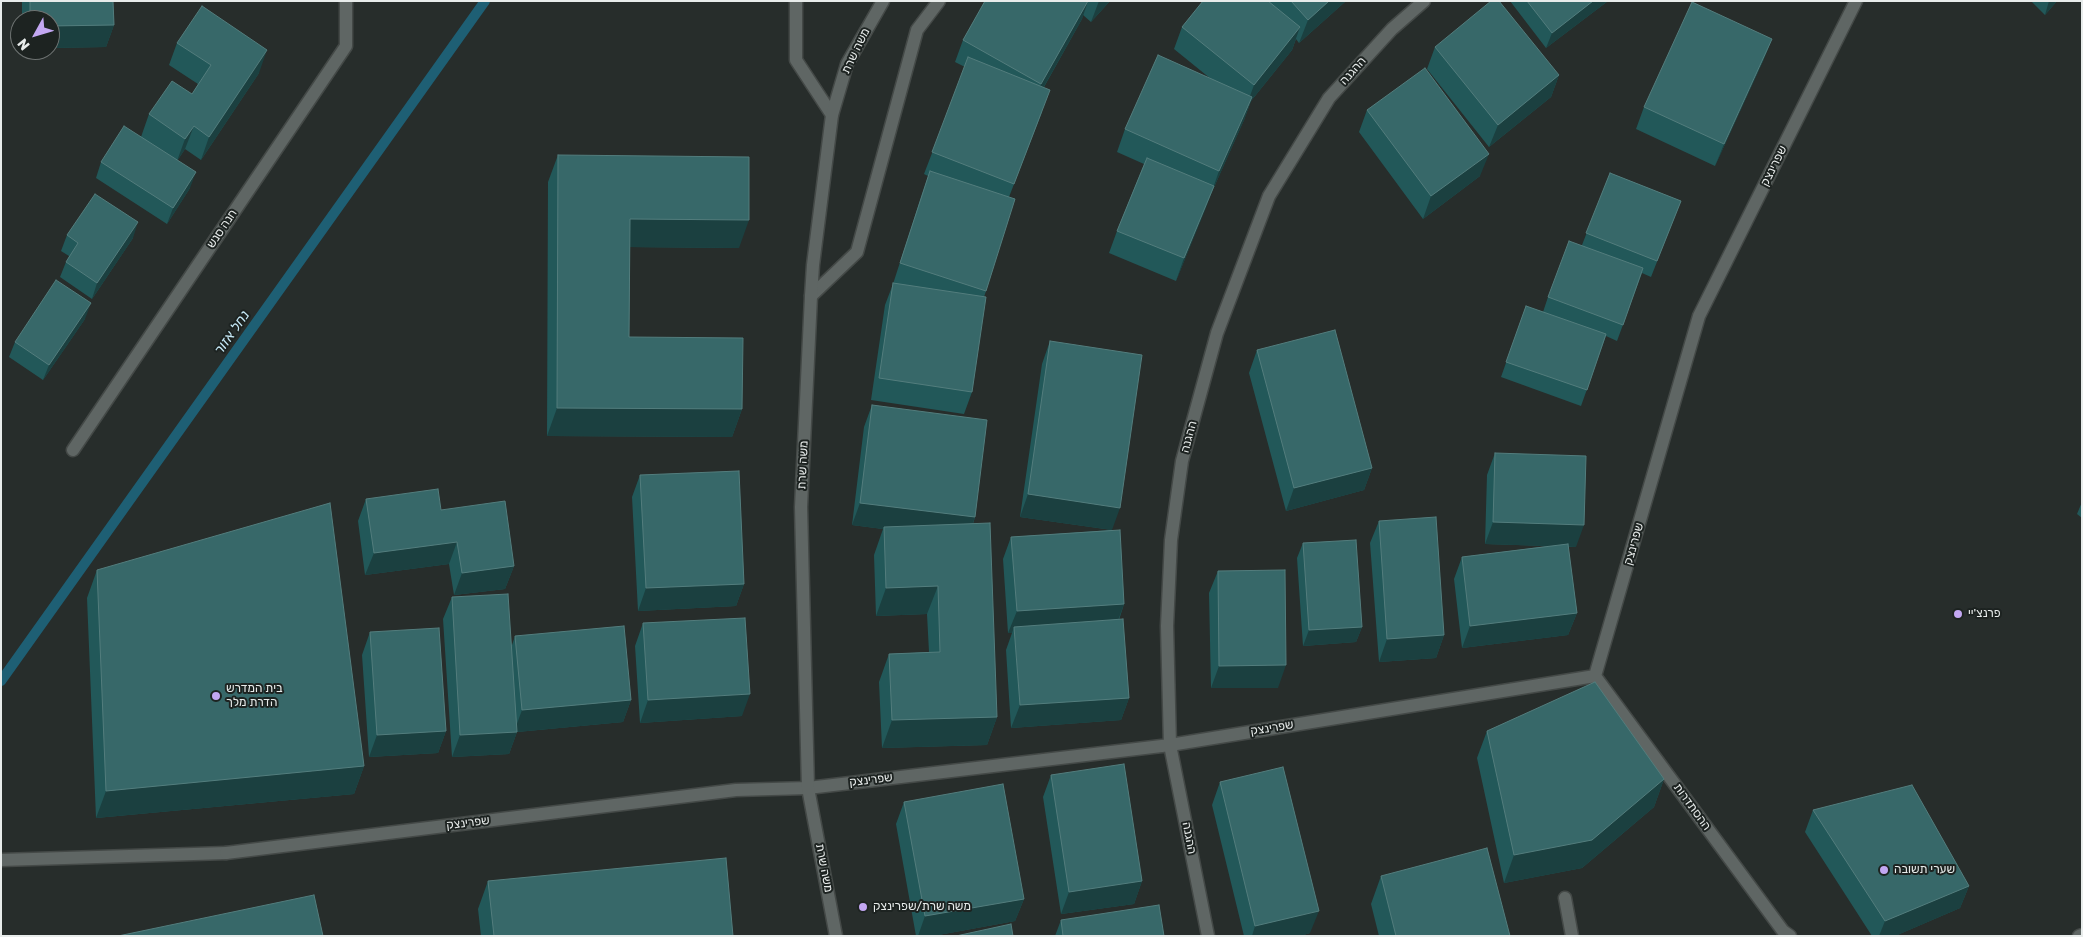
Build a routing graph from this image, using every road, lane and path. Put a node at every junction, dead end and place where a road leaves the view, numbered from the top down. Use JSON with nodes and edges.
{"nodes":[{"id":1,"x":346,"y":1,"type":"edge"},
{"id":2,"x":796,"y":1,"type":"edge"},
{"id":3,"x":939,"y":1,"type":"edge"},
{"id":4,"x":1424,"y":1,"type":"edge"},
{"id":5,"x":1856,"y":1,"type":"edge"},
{"id":6,"x":882,"y":2,"type":"edge"},
{"id":7,"x":832,"y":115,"type":"junction"},
{"id":8,"x":811,"y":296,"type":"junction"},
{"id":9,"x":73,"y":450,"type":"dead end"},
{"id":10,"x":1596,"y":676,"type":"junction"},
{"id":11,"x":1170,"y":745,"type":"junction"},
{"id":12,"x":808,"y":788,"type":"junction"},
{"id":13,"x":1,"y":860,"type":"edge"},
{"id":14,"x":1565,"y":898,"type":"dead end"},
{"id":15,"x":836,"y":936,"type":"edge"},
{"id":16,"x":1208,"y":936,"type":"edge"},
{"id":17,"x":1572,"y":936,"type":"edge"},
{"id":18,"x":1790,"y":936,"type":"edge"}],
"edges":[{"from":1,"to":9,"type":"street","name":"חנה סנש"},
{"from":2,"to":7,"type":"street"},
{"from":3,"to":8,"type":"street"},
{"from":4,"to":11,"type":"street","name":"ההגנה"},
{"from":5,"to":10,"type":"street","name":"שפרינצק"},
{"from":6,"to":7,"type":"street","name":"משה שרת"},
{"from":7,"to":8,"type":"street","name":"משה שרת"},
{"from":8,"to":12,"type":"street","name":"משה שרת"},
{"from":10,"to":11,"type":"street","name":"שפרינצק"},
{"from":10,"to":18,"type":"street","name":"ההסתדרות"},
{"from":11,"to":12,"type":"street","name":"שפרינצק"},
{"from":11,"to":16,"type":"street","name":"ההגנה"},
{"from":12,"to":13,"type":"street","name":"שפרינצק"},
{"from":12,"to":15,"type":"street","name":"משה שרת"},
{"from":14,"to":17,"type":"street"}]}
